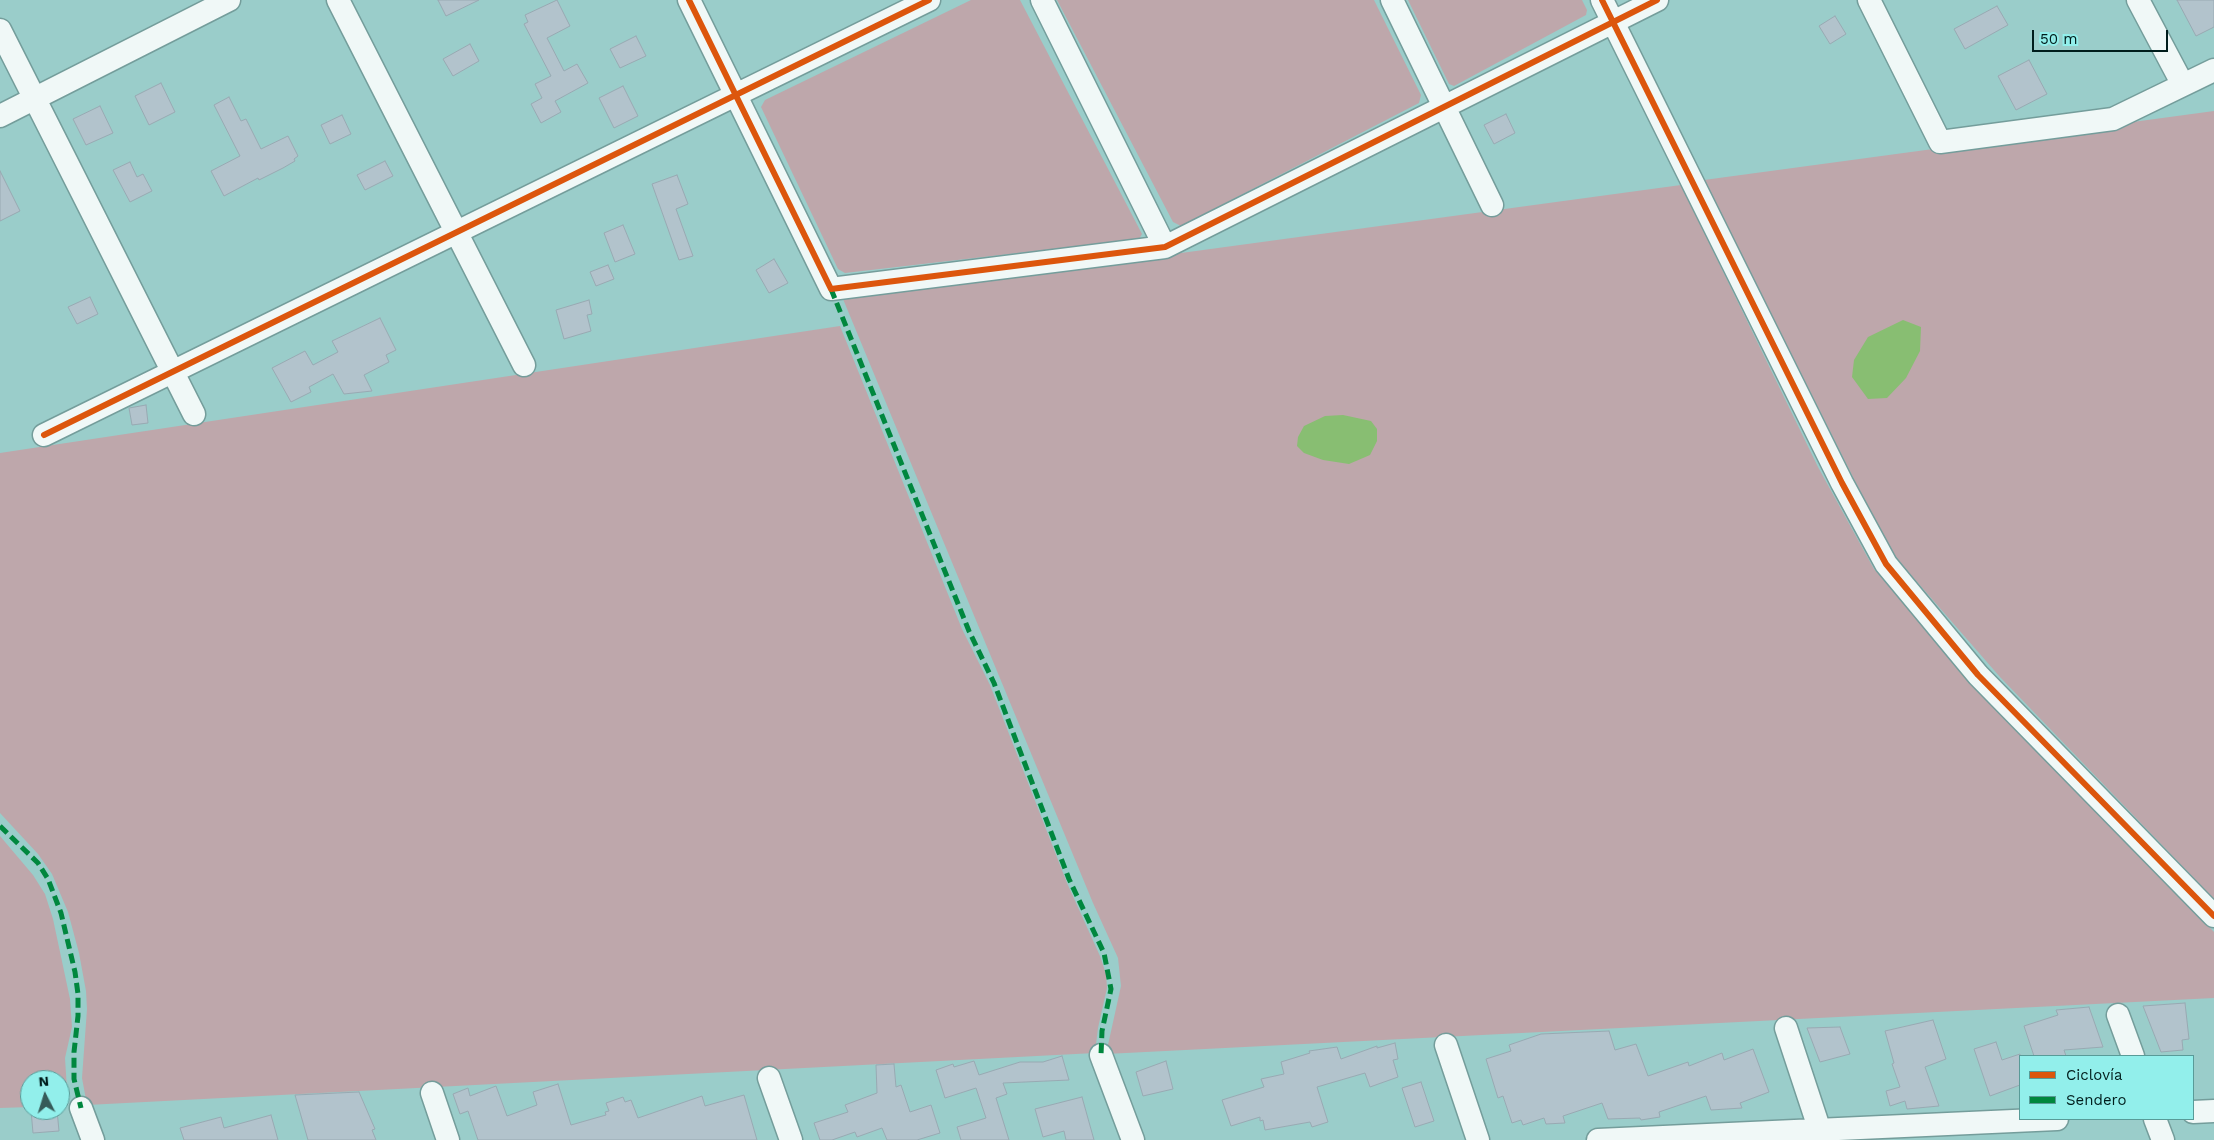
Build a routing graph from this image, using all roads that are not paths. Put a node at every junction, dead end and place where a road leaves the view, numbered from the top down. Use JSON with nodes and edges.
{"nodes":[{"id":1,"x":229,"y":0,"type":"edge"},
{"id":2,"x":338,"y":0,"type":"edge"},
{"id":3,"x":689,"y":0,"type":"edge"},
{"id":4,"x":929,"y":0,"type":"edge"},
{"id":5,"x":1042,"y":0,"type":"edge"},
{"id":6,"x":1392,"y":0,"type":"edge"},
{"id":7,"x":1602,"y":0,"type":"edge"},
{"id":8,"x":1657,"y":0,"type":"edge"},
{"id":9,"x":1868,"y":0,"type":"edge"},
{"id":10,"x":2138,"y":0,"type":"edge"},
{"id":11,"x":1614,"y":23,"type":"junction"},
{"id":12,"x":0,"y":30,"type":"edge"},
{"id":13,"x":2214,"y":70,"type":"edge"},
{"id":14,"x":2183,"y":85,"type":"junction"},
{"id":15,"x":736,"y":95,"type":"junction"},
{"id":16,"x":34,"y":98,"type":"junction"},
{"id":17,"x":1444,"y":107,"type":"junction"},
{"id":18,"x":0,"y":116,"type":"edge"},
{"id":19,"x":1492,"y":205,"type":"dead end"},
{"id":20,"x":457,"y":232,"type":"junction"},
{"id":21,"x":1166,"y":248,"type":"junction"},
{"id":22,"x":524,"y":365,"type":"dead end"},
{"id":23,"x":173,"y":372,"type":"junction"},
{"id":24,"x":194,"y":414,"type":"dead end"},
{"id":25,"x":44,"y":435,"type":"dead end"},
{"id":26,"x":2214,"y":916,"type":"edge"},
{"id":27,"x":2118,"y":1015,"type":"dead end"},
{"id":28,"x":1786,"y":1028,"type":"dead end"},
{"id":29,"x":1446,"y":1045,"type":"dead end"},
{"id":30,"x":1101,"y":1055,"type":"dead end"},
{"id":31,"x":2133,"y":1055,"type":"edge"},
{"id":32,"x":769,"y":1078,"type":"dead end"},
{"id":33,"x":432,"y":1093,"type":"dead end"},
{"id":34,"x":81,"y":1108,"type":"dead end"},
{"id":35,"x":2214,"y":1111,"type":"edge"},
{"id":36,"x":2194,"y":1112,"type":"edge"},
{"id":37,"x":2042,"y":1120,"type":"edge"},
{"id":38,"x":2155,"y":1120,"type":"edge"},
{"id":39,"x":1822,"y":1135,"type":"edge"},
{"id":40,"x":93,"y":1140,"type":"edge"},
{"id":41,"x":448,"y":1140,"type":"edge"},
{"id":42,"x":791,"y":1140,"type":"edge"},
{"id":43,"x":1133,"y":1140,"type":"edge"},
{"id":44,"x":1478,"y":1140,"type":"edge"},
{"id":45,"x":1598,"y":1140,"type":"edge"},
{"id":46,"x":2163,"y":1140,"type":"edge"}],
"edges":[{"from":1,"to":16,"type":"street"},
{"from":2,"to":20,"type":"street"},
{"from":3,"to":15,"type":"street"},
{"from":4,"to":15,"type":"street"},
{"from":5,"to":21,"type":"street"},
{"from":6,"to":17,"type":"street"},
{"from":7,"to":11,"type":"street"},
{"from":8,"to":11,"type":"street"},
{"from":9,"to":14,"type":"street"},
{"from":10,"to":14,"type":"street"},
{"from":11,"to":17,"type":"street"},
{"from":11,"to":26,"type":"street"},
{"from":12,"to":16,"type":"street"},
{"from":13,"to":14,"type":"street"},
{"from":15,"to":20,"type":"street"},
{"from":15,"to":21,"type":"street"},
{"from":16,"to":18,"type":"street"},
{"from":16,"to":23,"type":"street"},
{"from":17,"to":19,"type":"street"},
{"from":17,"to":21,"type":"street"},
{"from":20,"to":22,"type":"street"},
{"from":20,"to":23,"type":"street"},
{"from":23,"to":24,"type":"street"},
{"from":23,"to":25,"type":"street"},
{"from":27,"to":31,"type":"street"},
{"from":28,"to":39,"type":"street"},
{"from":29,"to":44,"type":"street"},
{"from":30,"to":43,"type":"street"},
{"from":32,"to":42,"type":"street"},
{"from":33,"to":41,"type":"street"},
{"from":34,"to":40,"type":"street"},
{"from":35,"to":36,"type":"street"},
{"from":37,"to":39,"type":"street"},
{"from":38,"to":46,"type":"street"},
{"from":39,"to":45,"type":"street"}]}
